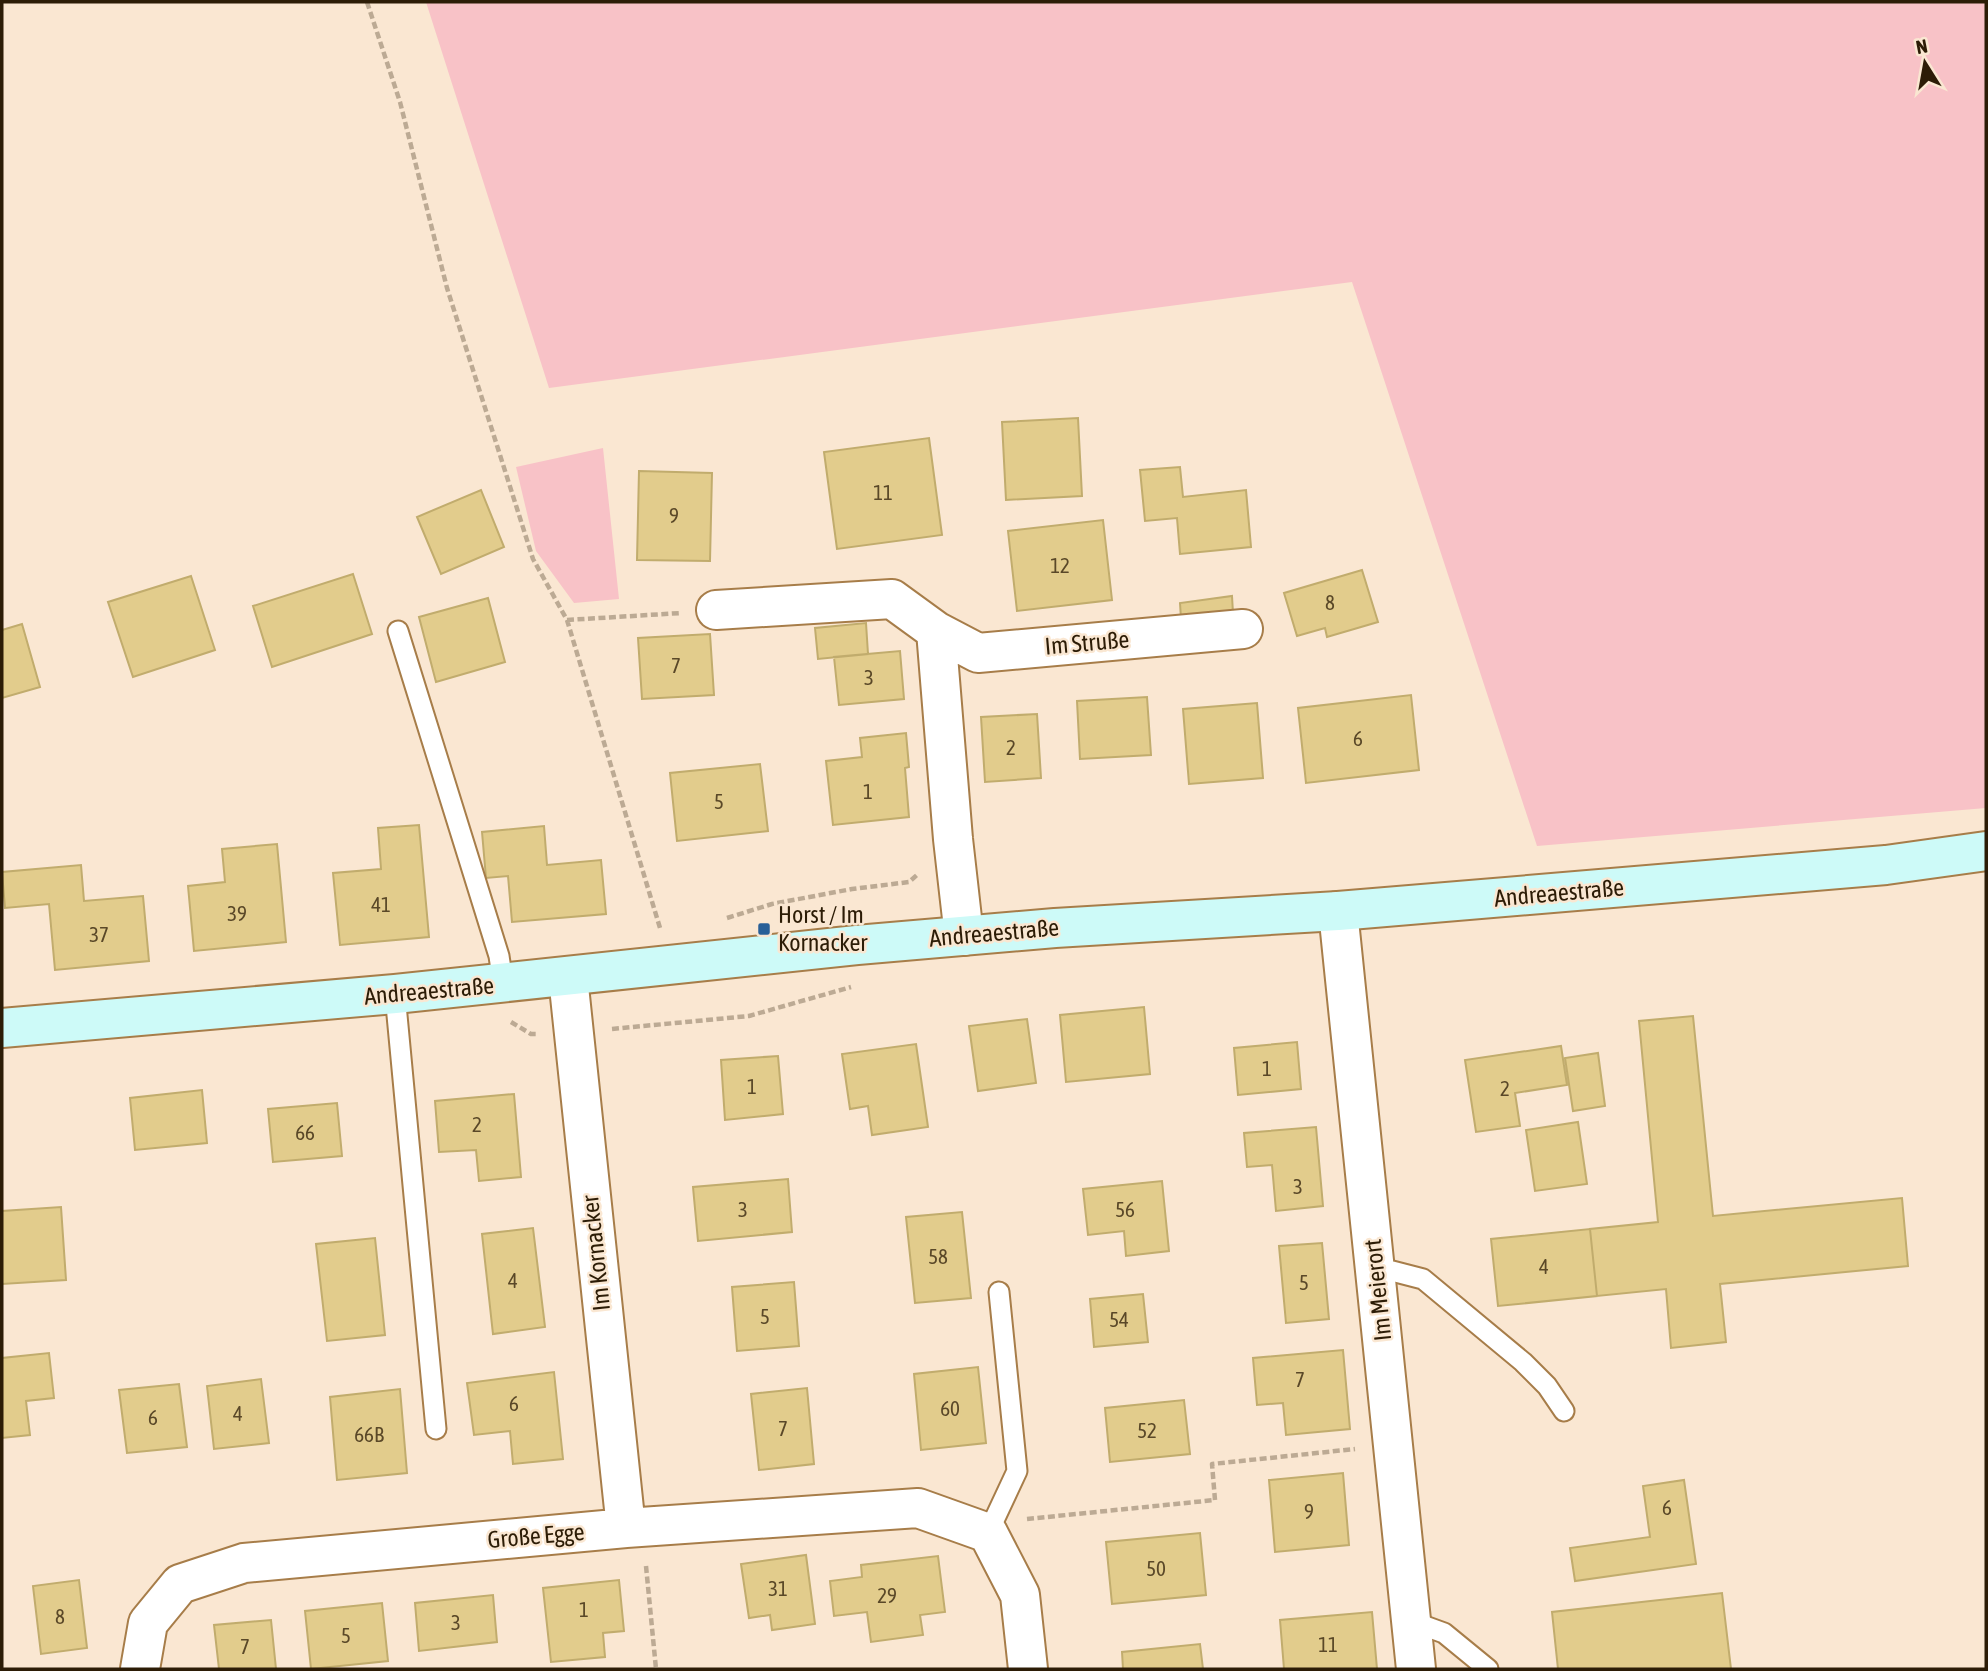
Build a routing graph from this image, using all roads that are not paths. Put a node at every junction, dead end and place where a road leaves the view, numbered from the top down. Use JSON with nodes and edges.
{"nodes":[{"id":1,"x":716,"y":610,"type":"road end"},
{"id":2,"x":1243,"y":629,"type":"dead end"},
{"id":3,"x":398,"y":631,"type":"dead end"},
{"id":4,"x":936,"y":631,"type":"junction"},
{"id":5,"x":1986,"y":851,"type":"edge"},
{"id":6,"x":1338,"y":911,"type":"junction"},
{"id":7,"x":964,"y":936,"type":"junction"},
{"id":8,"x":568,"y":977,"type":"junction"},
{"id":9,"x":503,"y":983,"type":"junction"},
{"id":10,"x":395,"y":994,"type":"junction"},
{"id":11,"x":2,"y":1028,"type":"edge"},
{"id":12,"x":1376,"y":1274,"type":"junction"},
{"id":13,"x":999,"y":1292,"type":"dead end"},
{"id":14,"x":1564,"y":1411,"type":"dead end"},
{"id":15,"x":436,"y":1429,"type":"dead end"},
{"id":16,"x":626,"y":1528,"type":"junction"},
{"id":17,"x":988,"y":1533,"type":"junction"},
{"id":18,"x":1411,"y":1621,"type":"junction"},
{"id":19,"x":140,"y":1669,"type":"edge"},
{"id":20,"x":1028,"y":1669,"type":"edge"},
{"id":21,"x":1416,"y":1669,"type":"edge"},
{"id":22,"x":1488,"y":1669,"type":"edge"}],
"edges":[{"from":1,"to":4,"type":"street","name":"Im Struße"},
{"from":2,"to":4,"type":"street","name":"Im Struße"},
{"from":3,"to":9,"type":"lane"},
{"from":4,"to":7,"type":"street"},
{"from":5,"to":6,"type":"street","name":"Andreaestraße"},
{"from":6,"to":7,"type":"street","name":"Andreaestraße"},
{"from":6,"to":12,"type":"street","name":"Im Meierort"},
{"from":7,"to":8,"type":"street","name":"Andreaestraße"},
{"from":8,"to":9,"type":"street","name":"Andreaestraße"},
{"from":8,"to":16,"type":"street","name":"Im Kornacker"},
{"from":9,"to":10,"type":"street","name":"Andreaestraße"},
{"from":10,"to":11,"type":"street","name":"Andreaestraße"},
{"from":10,"to":15,"type":"lane"},
{"from":12,"to":14,"type":"lane"},
{"from":12,"to":18,"type":"street","name":"Im Meierort"},
{"from":13,"to":17,"type":"lane"},
{"from":16,"to":17,"type":"street","name":"Große Egge"},
{"from":16,"to":19,"type":"street","name":"Große Egge"},
{"from":17,"to":20,"type":"street"},
{"from":18,"to":21,"type":"street","name":"Im Meierort"},
{"from":18,"to":22,"type":"lane"}]}
